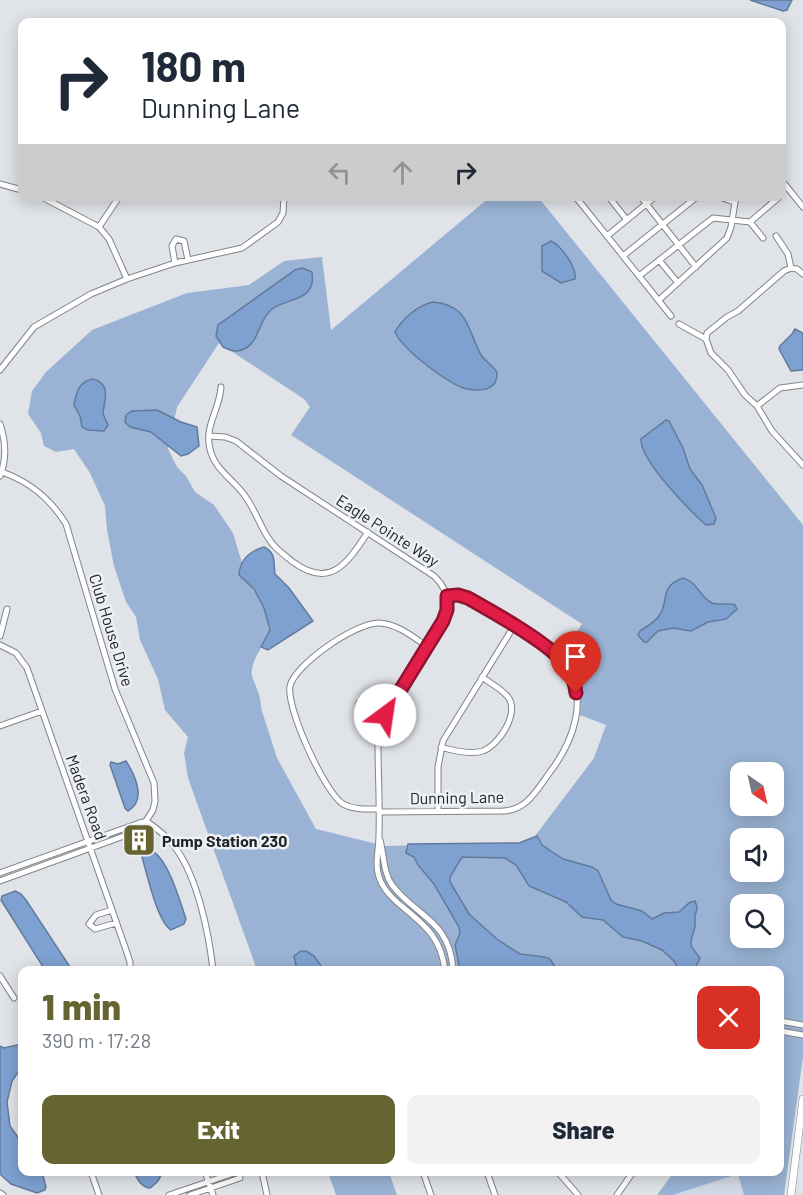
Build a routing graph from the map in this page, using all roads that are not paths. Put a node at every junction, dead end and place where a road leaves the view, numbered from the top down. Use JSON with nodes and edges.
{"nodes":[{"id":1,"x":0,"y":184,"type":"edge"},
{"id":2,"x":786,"y":186,"type":"edge"},
{"id":3,"x":18,"y":189,"type":"edge"},
{"id":4,"x":50,"y":201,"type":"edge"},
{"id":5,"x":116,"y":201,"type":"edge"},
{"id":6,"x":284,"y":201,"type":"edge"},
{"id":7,"x":579,"y":201,"type":"edge"},
{"id":8,"x":612,"y":201,"type":"edge"},
{"id":9,"x":644,"y":201,"type":"edge"},
{"id":10,"x":650,"y":201,"type":"edge"},
{"id":11,"x":692,"y":201,"type":"edge"},
{"id":12,"x":735,"y":201,"type":"edge"},
{"id":13,"x":774,"y":201,"type":"edge"},
{"id":14,"x":647,"y":204,"type":"junction"},
{"id":15,"x":803,"y":207,"type":"edge"},
{"id":16,"x":627,"y":220,"type":"junction"},
{"id":17,"x":732,"y":220,"type":"junction"},
{"id":18,"x":750,"y":222,"type":"junction"},
{"id":19,"x":663,"y":225,"type":"junction"},
{"id":20,"x":99,"y":227,"type":"junction"},
{"id":21,"x":607,"y":236,"type":"junction"},
{"id":22,"x":776,"y":236,"type":"dead end"},
{"id":23,"x":762,"y":238,"type":"dead end"},
{"id":24,"x":679,"y":244,"type":"junction"},
{"id":25,"x":623,"y":256,"type":"junction"},
{"id":26,"x":188,"y":260,"type":"junction"},
{"id":27,"x":659,"y":260,"type":"junction"},
{"id":28,"x":175,"y":263,"type":"junction"},
{"id":29,"x":696,"y":267,"type":"junction"},
{"id":30,"x":790,"y":268,"type":"junction"},
{"id":31,"x":803,"y":274,"type":"edge"},
{"id":32,"x":639,"y":276,"type":"junction"},
{"id":33,"x":127,"y":279,"type":"junction"},
{"id":34,"x":678,"y":283,"type":"junction"},
{"id":35,"x":658,"y":300,"type":"junction"},
{"id":36,"x":671,"y":316,"type":"dead end"},
{"id":37,"x":679,"y":324,"type":"dead end"},
{"id":38,"x":706,"y":339,"type":"junction"},
{"id":39,"x":0,"y":370,"type":"edge"},
{"id":40,"x":803,"y":385,"type":"edge"},
{"id":41,"x":221,"y":387,"type":"dead end"},
{"id":42,"x":757,"y":406,"type":"junction"},
{"id":43,"x":0,"y":424,"type":"edge"},
{"id":44,"x":208,"y":436,"type":"junction"},
{"id":45,"x":803,"y":465,"type":"edge"},
{"id":46,"x":1,"y":474,"type":"edge"},
{"id":47,"x":368,"y":532,"type":"junction"},
{"id":48,"x":447,"y":596,"type":"junction"},
{"id":49,"x":7,"y":609,"type":"dead end"},
{"id":50,"x":514,"y":626,"type":"junction"},
{"id":51,"x":0,"y":636,"type":"edge"},
{"id":52,"x":0,"y":645,"type":"edge"},
{"id":53,"x":428,"y":647,"type":"junction"},
{"id":54,"x":482,"y":677,"type":"junction"},
{"id":55,"x":396,"y":696,"type":"junction"},
{"id":56,"x":42,"y":711,"type":"junction"},
{"id":57,"x":0,"y":726,"type":"edge"},
{"id":58,"x":379,"y":736,"type":"junction"},
{"id":59,"x":441,"y":747,"type":"junction"},
{"id":60,"x":379,"y":811,"type":"junction"},
{"id":61,"x":438,"y":811,"type":"junction"},
{"id":62,"x":146,"y":821,"type":"junction"},
{"id":63,"x":379,"y":838,"type":"junction"},
{"id":64,"x":88,"y":841,"type":"junction"},
{"id":65,"x":91,"y":848,"type":"junction"},
{"id":66,"x":0,"y":873,"type":"edge"},
{"id":67,"x":0,"y":881,"type":"edge"},
{"id":68,"x":112,"y":910,"type":"junction"},
{"id":69,"x":116,"y":923,"type":"junction"},
{"id":70,"x":130,"y":966,"type":"edge"},
{"id":71,"x":212,"y":966,"type":"edge"},
{"id":72,"x":444,"y":966,"type":"edge"},
{"id":73,"x":452,"y":966,"type":"edge"},
{"id":74,"x":0,"y":976,"type":"edge"},
{"id":75,"x":14,"y":998,"type":"dead end"},
{"id":76,"x":784,"y":1022,"type":"edge"},
{"id":77,"x":803,"y":1026,"type":"edge"},
{"id":78,"x":784,"y":1032,"type":"edge"},
{"id":79,"x":803,"y":1035,"type":"edge"},
{"id":80,"x":803,"y":1099,"type":"edge"},
{"id":81,"x":92,"y":1176,"type":"edge"},
{"id":82,"x":206,"y":1176,"type":"edge"},
{"id":83,"x":239,"y":1176,"type":"edge"},
{"id":84,"x":263,"y":1176,"type":"edge"},
{"id":85,"x":424,"y":1176,"type":"edge"},
{"id":86,"x":488,"y":1176,"type":"edge"},
{"id":87,"x":561,"y":1176,"type":"edge"},
{"id":88,"x":630,"y":1176,"type":"edge"},
{"id":89,"x":209,"y":1184,"type":"junction"},
{"id":90,"x":99,"y":1195,"type":"edge"},
{"id":91,"x":169,"y":1195,"type":"edge"},
{"id":92,"x":190,"y":1195,"type":"edge"},
{"id":93,"x":213,"y":1195,"type":"edge"},
{"id":94,"x":267,"y":1195,"type":"edge"},
{"id":95,"x":431,"y":1195,"type":"edge"},
{"id":96,"x":495,"y":1195,"type":"edge"},
{"id":97,"x":578,"y":1195,"type":"edge"},
{"id":98,"x":617,"y":1195,"type":"edge"},
{"id":99,"x":791,"y":1195,"type":"edge"}],
"edges":[{"from":1,"to":3,"type":"street"},
{"from":2,"to":15,"type":"street"},
{"from":4,"to":20,"type":"street"},
{"from":5,"to":20,"type":"street"},
{"from":6,"to":26,"type":"street"},
{"from":7,"to":21,"type":"street"},
{"from":8,"to":16,"type":"street"},
{"from":9,"to":14,"type":"street"},
{"from":10,"to":14,"type":"street"},
{"from":11,"to":19,"type":"street"},
{"from":12,"to":17,"type":"street"},
{"from":13,"to":18,"type":"street"},
{"from":14,"to":16,"type":"street"},
{"from":14,"to":19,"type":"street"},
{"from":16,"to":21,"type":"street"},
{"from":17,"to":18,"type":"street"},
{"from":17,"to":24,"type":"street"},
{"from":17,"to":29,"type":"street"},
{"from":18,"to":23,"type":"street"},
{"from":19,"to":24,"type":"street"},
{"from":19,"to":25,"type":"street"},
{"from":20,"to":33,"type":"street"},
{"from":21,"to":25,"type":"street"},
{"from":22,"to":30,"type":"street"},
{"from":24,"to":27,"type":"street"},
{"from":24,"to":29,"type":"street"},
{"from":25,"to":32,"type":"street"},
{"from":26,"to":28,"type":"street"},
{"from":26,"to":28,"type":"street"},
{"from":27,"to":32,"type":"street"},
{"from":27,"to":34,"type":"street"},
{"from":28,"to":33,"type":"street"},
{"from":29,"to":34,"type":"street"},
{"from":30,"to":31,"type":"street"},
{"from":30,"to":38,"type":"street"},
{"from":32,"to":35,"type":"street"},
{"from":33,"to":39,"type":"street"},
{"from":34,"to":35,"type":"street"},
{"from":35,"to":36,"type":"street"},
{"from":37,"to":38,"type":"street"},
{"from":38,"to":42,"type":"street"},
{"from":40,"to":42,"type":"street"},
{"from":41,"to":44,"type":"street"},
{"from":42,"to":45,"type":"street"},
{"from":43,"to":46,"type":"street"},
{"from":44,"to":47,"type":"street","name":"Eagle Pointe Way"},
{"from":44,"to":47,"type":"street"},
{"from":46,"to":62,"type":"street","name":"Club House Drive"},
{"from":47,"to":48,"type":"street","name":"Eagle Pointe Way"},
{"from":48,"to":50,"type":"street","name":"Dunning Lane"},
{"from":48,"to":53,"type":"street"},
{"from":49,"to":51,"type":"street"},
{"from":50,"to":54,"type":"street"},
{"from":50,"to":61,"type":"street","name":"Dunning Lane"},
{"from":52,"to":56,"type":"street","name":"Madera Road"},
{"from":53,"to":55,"type":"street"},
{"from":53,"to":60,"type":"street","name":"Dunning Lane"},
{"from":54,"to":59,"type":"street"},
{"from":54,"to":59,"type":"street"},
{"from":55,"to":58,"type":"street"},
{"from":55,"to":58,"type":"street"},
{"from":56,"to":57,"type":"street"},
{"from":56,"to":64,"type":"street","name":"Madera Road"},
{"from":58,"to":60,"type":"street"},
{"from":59,"to":61,"type":"street"},
{"from":60,"to":61,"type":"street","name":"Dunning Lane"},
{"from":60,"to":63,"type":"street"},
{"from":62,"to":64,"type":"street"},
{"from":62,"to":65,"type":"street"},
{"from":62,"to":71,"type":"street"},
{"from":63,"to":72,"type":"street"},
{"from":63,"to":73,"type":"street"},
{"from":64,"to":65,"type":"street","name":"Madera Road"},
{"from":64,"to":66,"type":"street"},
{"from":65,"to":67,"type":"street"},
{"from":65,"to":68,"type":"street","name":"Madera Road"},
{"from":68,"to":69,"type":"street","name":"Madera Road"},
{"from":68,"to":69,"type":"street"},
{"from":69,"to":70,"type":"street","name":"Madera Road"},
{"from":74,"to":75,"type":"street"},
{"from":76,"to":77,"type":"street"},
{"from":78,"to":79,"type":"street"},
{"from":80,"to":99,"type":"street"},
{"from":81,"to":90,"type":"street"},
{"from":82,"to":89,"type":"street"},
{"from":83,"to":89,"type":"street"},
{"from":84,"to":94,"type":"street"},
{"from":85,"to":95,"type":"street"},
{"from":86,"to":96,"type":"street"},
{"from":87,"to":97,"type":"street"},
{"from":88,"to":98,"type":"street"},
{"from":89,"to":91,"type":"street"},
{"from":89,"to":92,"type":"street"},
{"from":89,"to":93,"type":"street"}]}
